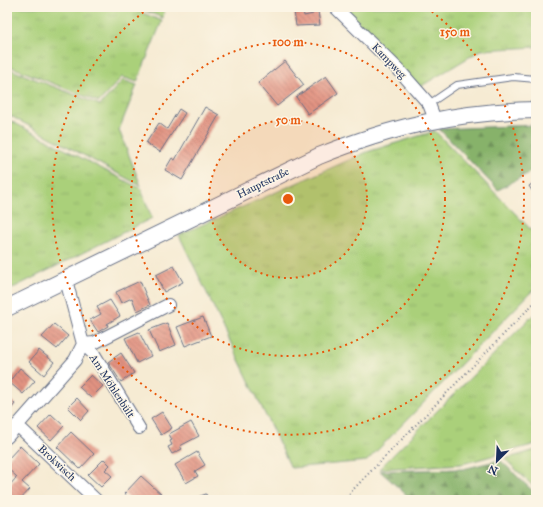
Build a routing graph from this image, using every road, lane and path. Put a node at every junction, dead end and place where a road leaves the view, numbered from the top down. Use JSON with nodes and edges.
{"nodes":[{"id":1,"x":335,"y":7,"type":"edge"},
{"id":2,"x":536,"y":79,"type":"edge"},
{"id":3,"x":429,"y":104,"type":"junction"},
{"id":4,"x":536,"y":110,"type":"edge"},
{"id":5,"x":434,"y":120,"type":"junction"},
{"id":6,"x":66,"y":280,"type":"junction"},
{"id":7,"x":536,"y":301,"type":"edge"},
{"id":8,"x":168,"y":305,"type":"dead end"},
{"id":9,"x":7,"y":308,"type":"edge"},
{"id":10,"x":83,"y":344,"type":"junction"},
{"id":11,"x":17,"y":425,"type":"junction"},
{"id":12,"x":139,"y":428,"type":"dead end"},
{"id":13,"x":7,"y":437,"type":"edge"},
{"id":14,"x":96,"y":500,"type":"edge"},
{"id":15,"x":343,"y":500,"type":"edge"}],
"edges":[{"from":1,"to":3,"type":"street","name":"Kampweg"},
{"from":2,"to":3,"type":"lane"},
{"from":3,"to":5,"type":"street","name":"Kampweg"},
{"from":4,"to":5,"type":"main road","name":"Hauptstraße"},
{"from":5,"to":6,"type":"main road","name":"Hauptstraße"},
{"from":6,"to":9,"type":"main road","name":"Hauptstraße"},
{"from":6,"to":10,"type":"street"},
{"from":7,"to":15,"type":"path"},
{"from":8,"to":10,"type":"street","name":"Am Möhlenbült"},
{"from":10,"to":11,"type":"street"},
{"from":10,"to":12,"type":"street","name":"Am Möhlenbült"},
{"from":11,"to":13,"type":"street"},
{"from":11,"to":14,"type":"street","name":"Brokwisch"}]}
